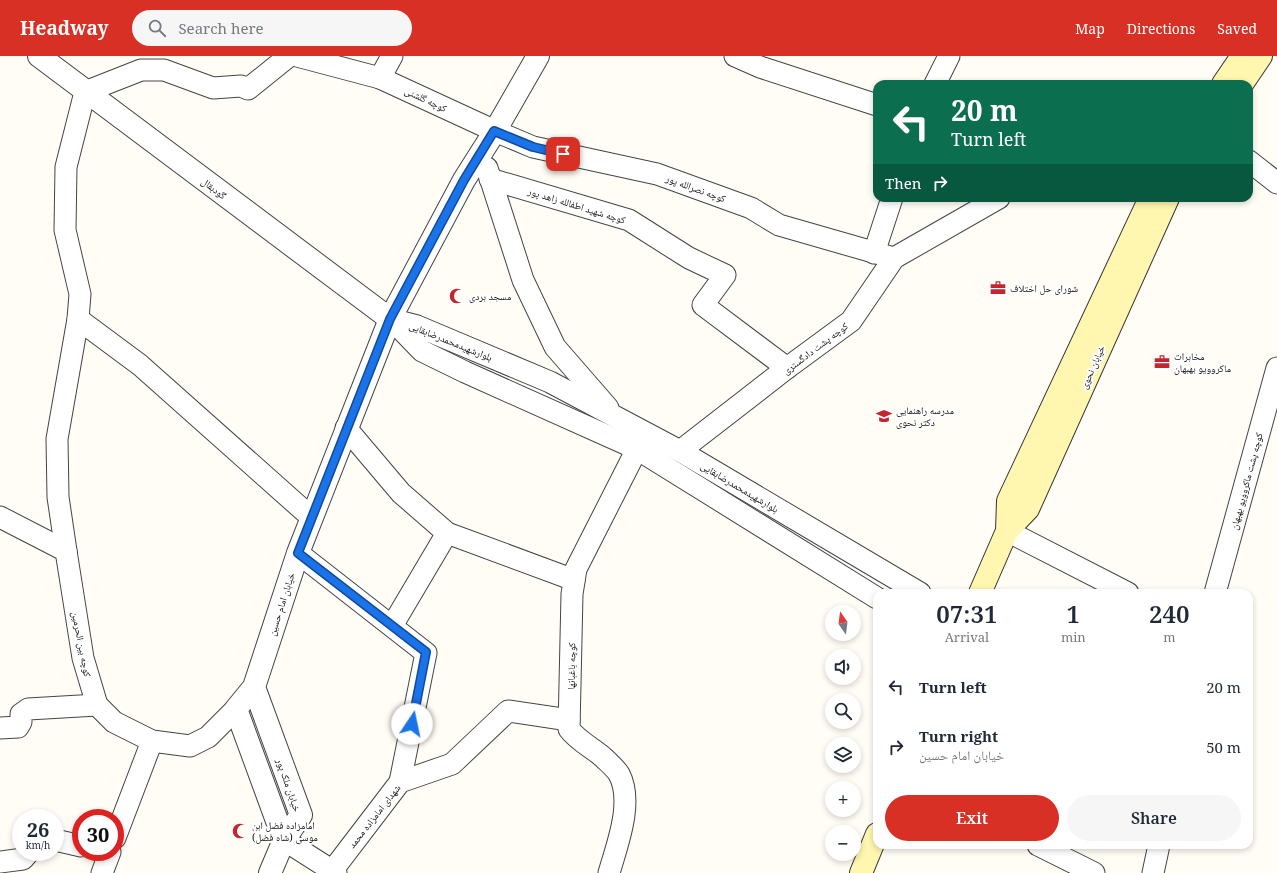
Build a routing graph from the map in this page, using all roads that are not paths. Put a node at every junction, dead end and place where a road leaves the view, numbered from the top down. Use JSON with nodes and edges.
{"nodes":[{"id":1,"x":39,"y":56,"type":"edge"},
{"id":2,"x":289,"y":56,"type":"edge"},
{"id":3,"x":297,"y":56,"type":"edge"},
{"id":4,"x":392,"y":56,"type":"edge"},
{"id":5,"x":538,"y":56,"type":"edge"},
{"id":6,"x":735,"y":56,"type":"edge"},
{"id":7,"x":949,"y":56,"type":"edge"},
{"id":8,"x":1242,"y":56,"type":"edge"},
{"id":9,"x":1261,"y":56,"type":"edge"},
{"id":10,"x":380,"y":78,"type":"junction"},
{"id":11,"x":937,"y":80,"type":"edge"},
{"id":12,"x":1226,"y":80,"type":"edge"},
{"id":13,"x":1245,"y":80,"type":"edge"},
{"id":14,"x":85,"y":92,"type":"junction"},
{"id":15,"x":873,"y":104,"type":"edge"},
{"id":16,"x":494,"y":131,"type":"junction"},
{"id":17,"x":482,"y":150,"type":"junction"},
{"id":18,"x":1253,"y":164,"type":"edge"},
{"id":19,"x":490,"y":179,"type":"junction"},
{"id":20,"x":1277,"y":183,"type":"edge"},
{"id":21,"x":891,"y":202,"type":"edge"},
{"id":22,"x":992,"y":202,"type":"edge"},
{"id":23,"x":1151,"y":202,"type":"edge"},
{"id":24,"x":874,"y":253,"type":"junction"},
{"id":25,"x":894,"y":258,"type":"junction"},
{"id":26,"x":78,"y":319,"type":"junction"},
{"id":27,"x":390,"y":319,"type":"junction"},
{"id":28,"x":787,"y":368,"type":"junction"},
{"id":29,"x":1277,"y":368,"type":"edge"},
{"id":30,"x":615,"y":416,"type":"junction"},
{"id":31,"x":346,"y":428,"type":"junction"},
{"id":32,"x":637,"y":449,"type":"junction"},
{"id":33,"x":680,"y":452,"type":"junction"},
{"id":34,"x":0,"y":517,"type":"edge"},
{"id":35,"x":312,"y":518,"type":"junction"},
{"id":36,"x":1007,"y":530,"type":"junction"},
{"id":37,"x":447,"y":533,"type":"junction"},
{"id":38,"x":66,"y":551,"type":"junction"},
{"id":39,"x":298,"y":553,"type":"junction"},
{"id":40,"x":574,"y":580,"type":"junction"},
{"id":41,"x":913,"y":589,"type":"edge"},
{"id":42,"x":982,"y":589,"type":"edge"},
{"id":43,"x":1120,"y":589,"type":"edge"},
{"id":44,"x":1216,"y":589,"type":"edge"},
{"id":45,"x":873,"y":596,"type":"edge"},
{"id":46,"x":392,"y":626,"type":"junction"},
{"id":47,"x":254,"y":687,"type":"junction"},
{"id":48,"x":96,"y":705,"type":"junction"},
{"id":49,"x":236,"y":709,"type":"junction"},
{"id":50,"x":569,"y":720,"type":"junction"},
{"id":51,"x":0,"y":728,"type":"edge"},
{"id":52,"x":152,"y":741,"type":"junction"},
{"id":53,"x":400,"y":782,"type":"junction"},
{"id":54,"x":124,"y":814,"type":"edge"},
{"id":55,"x":284,"y":840,"type":"junction"},
{"id":56,"x":873,"y":843,"type":"edge"},
{"id":57,"x":1046,"y":849,"type":"edge"},
{"id":58,"x":1158,"y":849,"type":"edge"},
{"id":59,"x":12,"y":860,"type":"edge"},
{"id":60,"x":107,"y":861,"type":"edge"},
{"id":61,"x":0,"y":862,"type":"edge"},
{"id":62,"x":334,"y":872,"type":"edge"},
{"id":63,"x":102,"y":873,"type":"edge"},
{"id":64,"x":270,"y":873,"type":"edge"},
{"id":65,"x":609,"y":873,"type":"edge"},
{"id":66,"x":860,"y":873,"type":"edge"},
{"id":67,"x":1094,"y":873,"type":"edge"},
{"id":68,"x":1153,"y":873,"type":"edge"}],
"edges":[{"from":1,"to":14,"type":"street","name":"گودبقال"},
{"from":2,"to":14,"type":"street"},
{"from":3,"to":10,"type":"street","name":"کوچه گلشنی"},
{"from":4,"to":10,"type":"street"},
{"from":5,"to":16,"type":"street","name":"خیابان امام حسین"},
{"from":6,"to":15,"type":"street"},
{"from":7,"to":11,"type":"street"},
{"from":8,"to":12,"type":"main road"},
{"from":9,"to":13,"type":"main road"},
{"from":10,"to":16,"type":"street","name":"کوچه گلشنی"},
{"from":14,"to":26,"type":"street","name":"کوچه بین الحرمین"},
{"from":14,"to":27,"type":"street","name":"گودبقال"},
{"from":16,"to":17,"type":"street","name":"خیابان امام حسین"},
{"from":16,"to":24,"type":"street","name":"کوچه نصرالله پور"},
{"from":17,"to":19,"type":"street"},
{"from":17,"to":27,"type":"street","name":"خیابان امام حسین"},
{"from":18,"to":20,"type":"street"},
{"from":19,"to":28,"type":"street","name":"کوچه شهید اطفالله زاهد پور"},
{"from":19,"to":30,"type":"street"},
{"from":21,"to":24,"type":"street"},
{"from":22,"to":25,"type":"street","name":"کوچه پشت دادگستری"},
{"from":23,"to":36,"type":"main road","name":"خیابان نحوی"},
{"from":24,"to":25,"type":"street","name":"کوچه نصرالله پور"},
{"from":25,"to":28,"type":"street","name":"کوچه پشت دادگستری"},
{"from":26,"to":35,"type":"street"},
{"from":26,"to":38,"type":"street","name":"کوچه بین الحرمین"},
{"from":27,"to":30,"type":"street","name":"بلوارشهیدمحمدرضابقایی"},
{"from":27,"to":31,"type":"street","name":"خیابان امام حسین"},
{"from":27,"to":32,"type":"street","name":"بلوارشهیدمحمدرضابقایی"},
{"from":28,"to":33,"type":"street","name":"کوچه پشت دادگستری"},
{"from":29,"to":44,"type":"street","name":"کوچه پشت ماکروویو بهبهان"},
{"from":30,"to":33,"type":"street","name":"بلوارشهیدمحمدرضابقایی"},
{"from":31,"to":35,"type":"street","name":"خیابان امام حسین"},
{"from":31,"to":37,"type":"street"},
{"from":32,"to":40,"type":"street","name":"کوچه باغبانها"},
{"from":32,"to":45,"type":"street","name":"بلوارشهیدمحمدرضابقایی"},
{"from":33,"to":41,"type":"street","name":"بلوارشهیدمحمدرضابقایی"},
{"from":34,"to":38,"type":"street"},
{"from":35,"to":39,"type":"street","name":"خیابان امام حسین"},
{"from":36,"to":42,"type":"main road","name":"خیابان نحوی"},
{"from":36,"to":43,"type":"street"},
{"from":37,"to":40,"type":"street"},
{"from":37,"to":46,"type":"street"},
{"from":38,"to":48,"type":"street","name":"کوچه بین الحرمین"},
{"from":39,"to":46,"type":"street"},
{"from":39,"to":47,"type":"street","name":"خیابان امام حسین"},
{"from":40,"to":50,"type":"street","name":"کوچه باغبانها"},
{"from":46,"to":53,"type":"street"},
{"from":47,"to":49,"type":"street","name":"خیابان امام حسین"},
{"from":47,"to":55,"type":"street","name":"خیابان ملک پور"},
{"from":48,"to":51,"type":"street"},
{"from":48,"to":52,"type":"street"},
{"from":49,"to":52,"type":"street","name":"خیابان امام حسین"},
{"from":49,"to":55,"type":"street"},
{"from":50,"to":53,"type":"street","name":"شهدای امامزاده محمد"},
{"from":50,"to":65,"type":"street","name":"کوچه باغبانها"},
{"from":52,"to":54,"type":"street"},
{"from":53,"to":62,"type":"street","name":"شهدای امامزاده محمد"},
{"from":55,"to":62,"type":"street"},
{"from":55,"to":64,"type":"street"},
{"from":56,"to":66,"type":"main road"},
{"from":57,"to":67,"type":"street"},
{"from":58,"to":68,"type":"street"},
{"from":59,"to":61,"type":"street"},
{"from":60,"to":63,"type":"street"}]}
